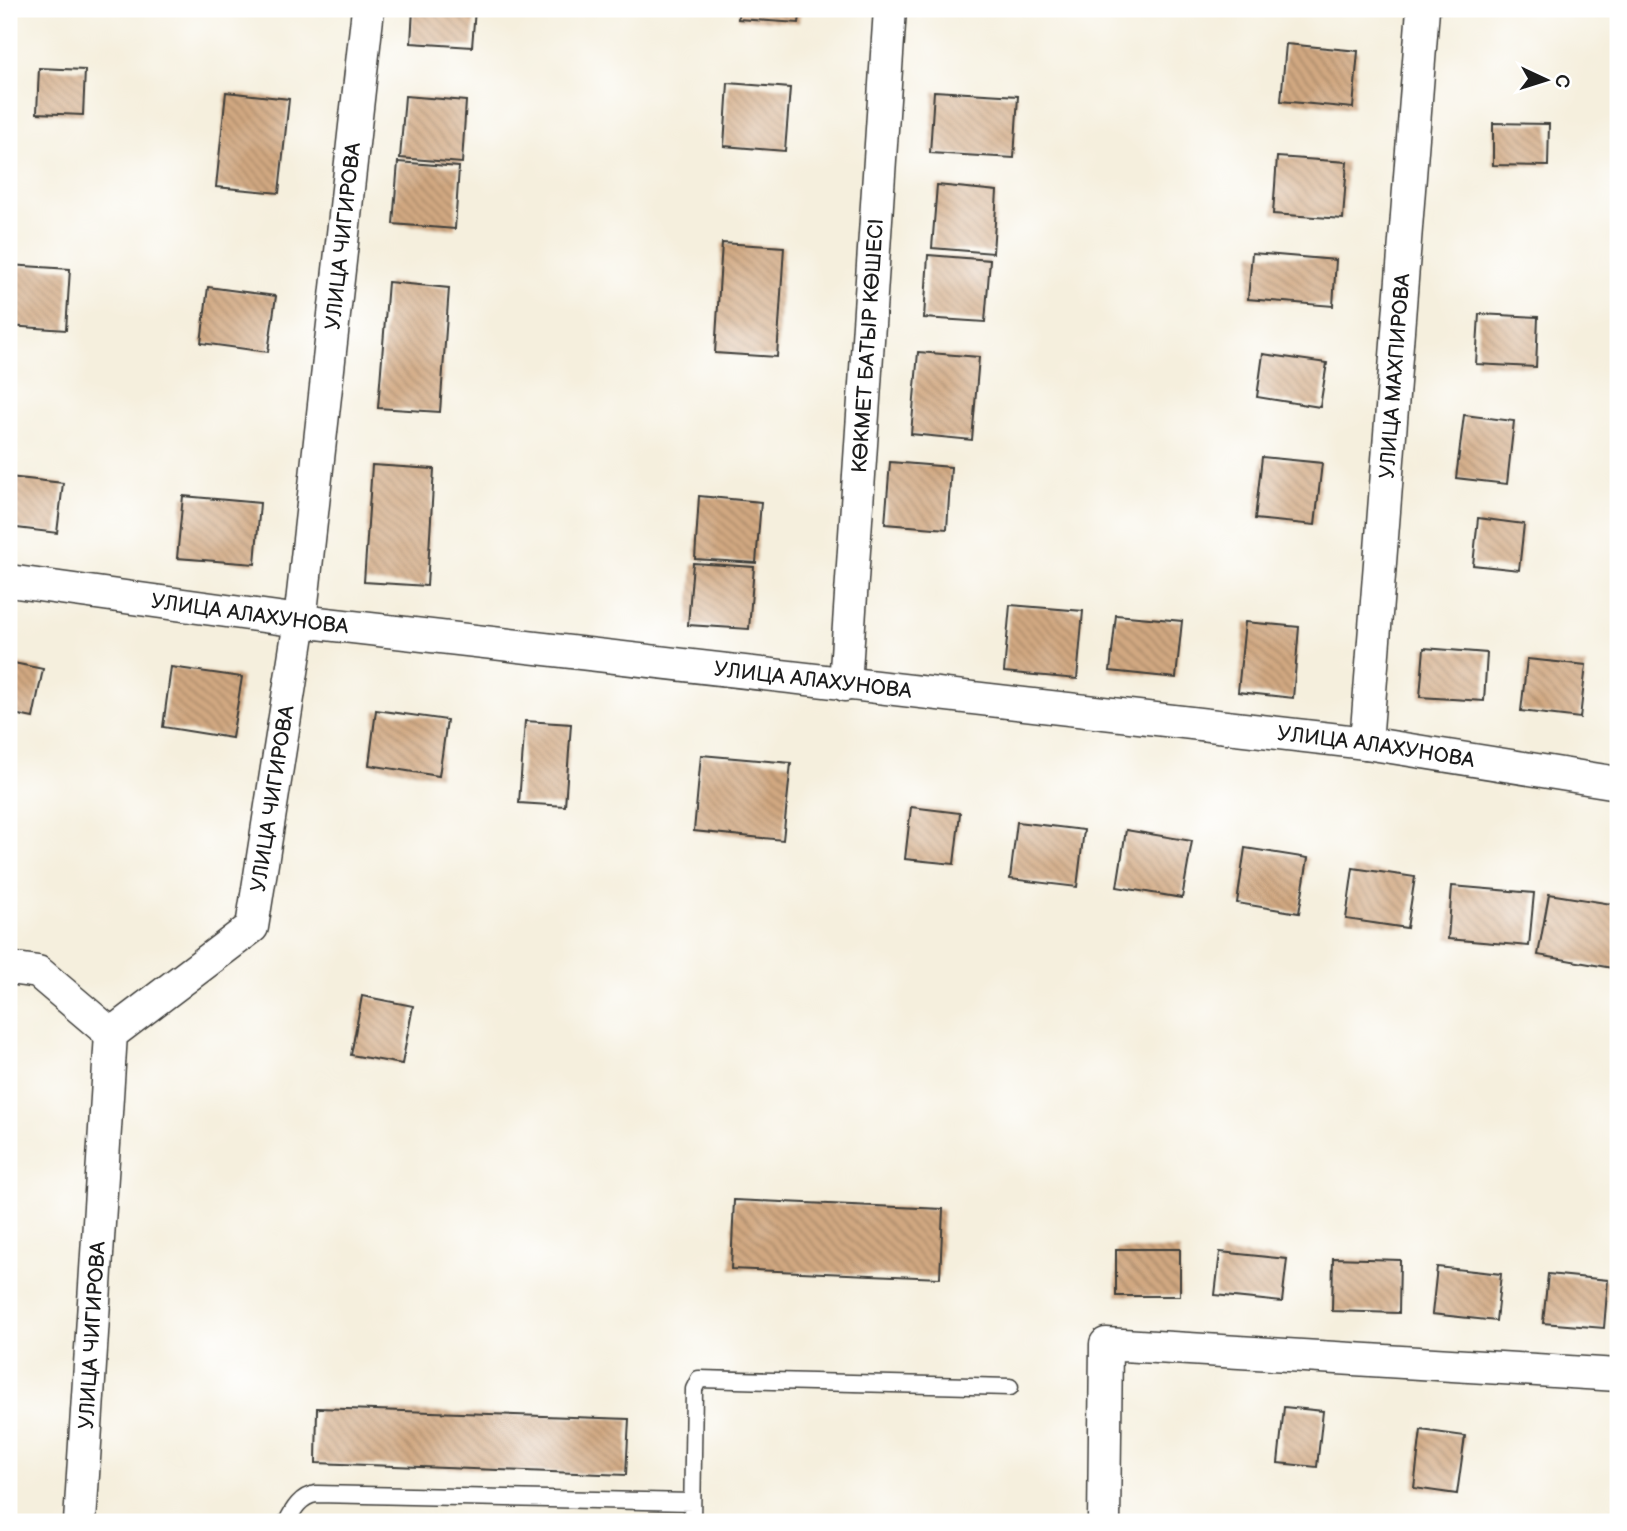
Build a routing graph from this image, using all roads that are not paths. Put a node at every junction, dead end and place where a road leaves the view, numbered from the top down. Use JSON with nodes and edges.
{"nodes":[{"id":1,"x":368,"y":9,"type":"edge"},
{"id":2,"x":890,"y":9,"type":"edge"},
{"id":3,"x":1423,"y":9,"type":"edge"},
{"id":4,"x":9,"y":581,"type":"edge"},
{"id":5,"x":300,"y":621,"type":"junction"},
{"id":6,"x":845,"y":685,"type":"junction"},
{"id":7,"x":1366,"y":744,"type":"junction"},
{"id":8,"x":1618,"y":783,"type":"edge"},
{"id":9,"x":9,"y":968,"type":"edge"},
{"id":10,"x":111,"y":1034,"type":"junction"},
{"id":11,"x":1618,"y":1376,"type":"edge"},
{"id":12,"x":1010,"y":1387,"type":"dead end"},
{"id":13,"x":692,"y":1502,"type":"junction"},
{"id":14,"x":80,"y":1522,"type":"edge"},
{"id":15,"x":287,"y":1522,"type":"edge"},
{"id":16,"x":692,"y":1522,"type":"edge"},
{"id":17,"x":1104,"y":1522,"type":"edge"}],
"edges":[{"from":1,"to":5,"type":"street","name":"УЛИЦА ЧИГИРОВА"},
{"from":2,"to":6,"type":"street","name":"КӨКМЕТ БАТЫР КӨШЕСІ"},
{"from":3,"to":7,"type":"street","name":"УЛИЦА МАХПИРОВА"},
{"from":4,"to":5,"type":"street","name":"УЛИЦА АЛАХУНОВА"},
{"from":5,"to":6,"type":"street","name":"УЛИЦА АЛАХУНОВА"},
{"from":5,"to":10,"type":"street","name":"УЛИЦА ЧИГИРОВА"},
{"from":6,"to":7,"type":"street","name":"УЛИЦА АЛАХУНОВА"},
{"from":7,"to":8,"type":"street","name":"УЛИЦА АЛАХУНОВА"},
{"from":9,"to":10,"type":"street"},
{"from":10,"to":14,"type":"street","name":"УЛИЦА ЧИГИРОВА"},
{"from":11,"to":17,"type":"street"},
{"from":12,"to":13,"type":"lane"},
{"from":13,"to":15,"type":"lane"},
{"from":13,"to":16,"type":"lane"}]}
